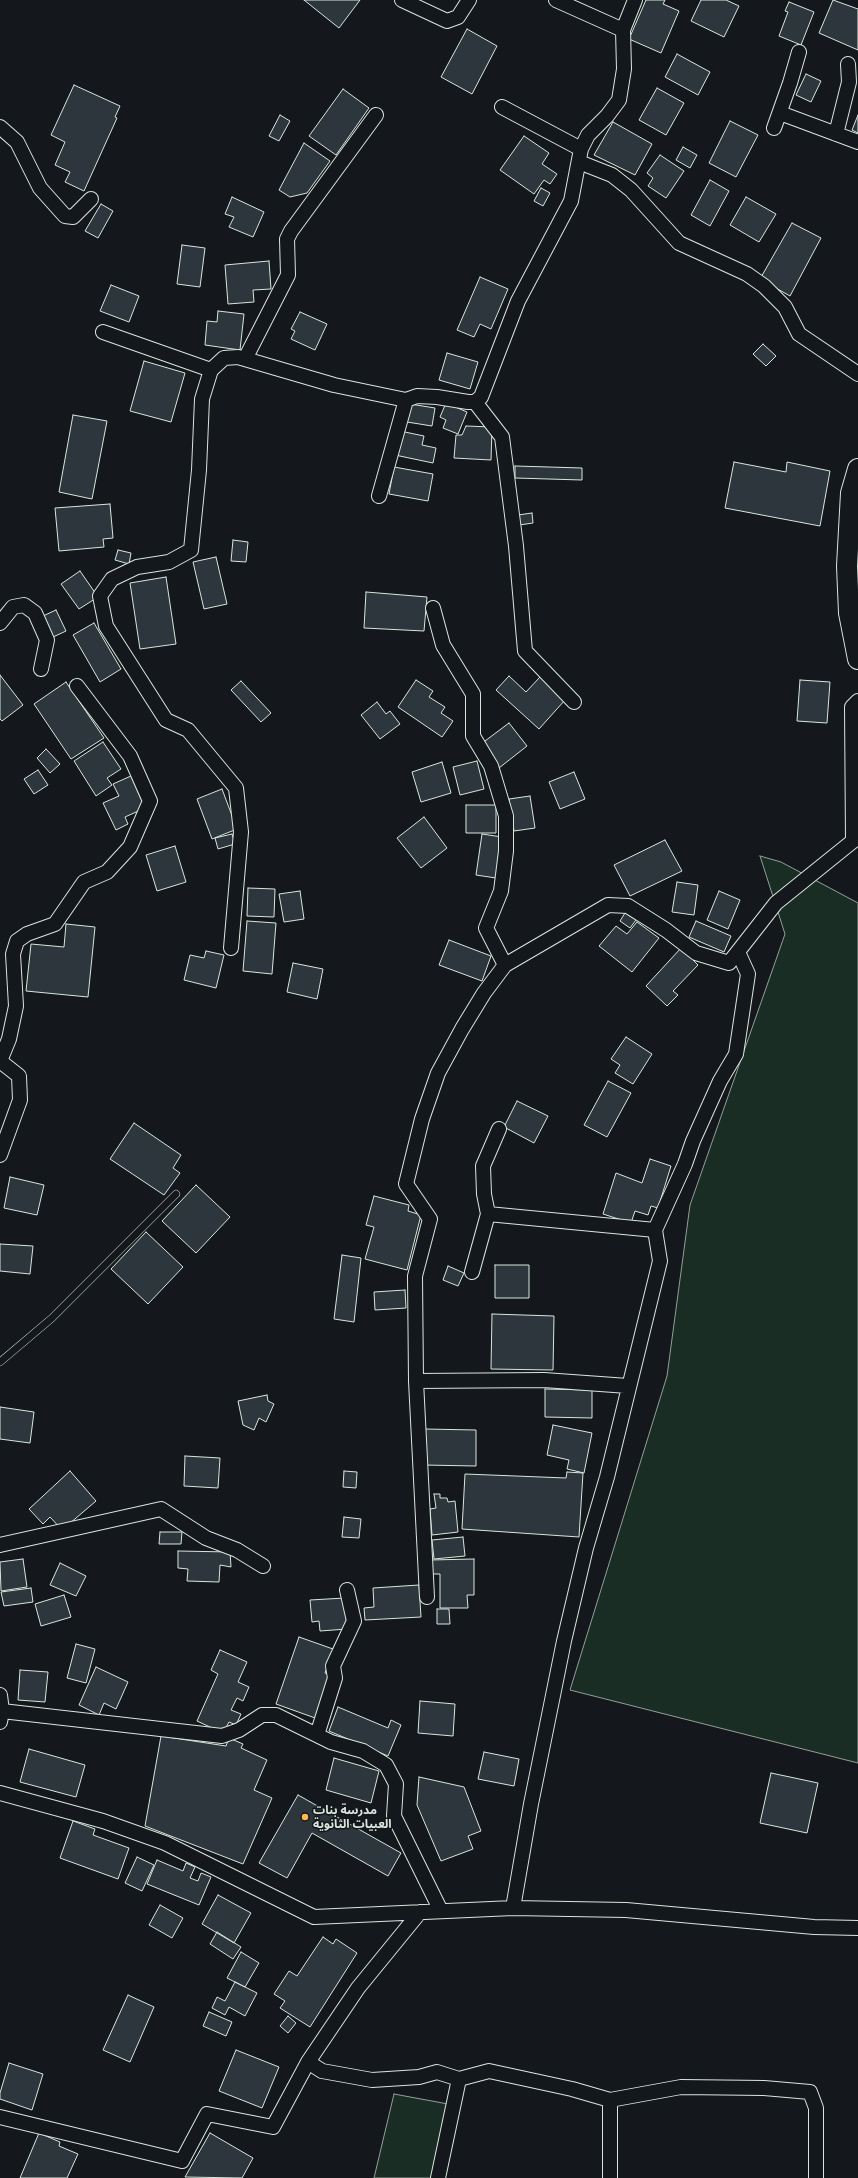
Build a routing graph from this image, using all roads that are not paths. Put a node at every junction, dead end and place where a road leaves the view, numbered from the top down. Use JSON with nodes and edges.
{"nodes":[{"id":1,"x":402,"y":0,"type":"edge"},
{"id":2,"x":469,"y":0,"type":"edge"},
{"id":3,"x":556,"y":0,"type":"edge"},
{"id":4,"x":635,"y":0,"type":"edge"},
{"id":5,"x":623,"y":30,"type":"junction"},
{"id":6,"x":799,"y":52,"type":"dead end"},
{"id":7,"x":848,"y":64,"type":"dead end"},
{"id":8,"x":502,"y":107,"type":"dead end"},
{"id":9,"x":780,"y":113,"type":"junction"},
{"id":10,"x":376,"y":116,"type":"dead end"},
{"id":11,"x":0,"y":127,"type":"edge"},
{"id":12,"x":774,"y":128,"type":"dead end"},
{"id":13,"x":836,"y":134,"type":"junction"},
{"id":14,"x":858,"y":142,"type":"edge"},
{"id":15,"x":580,"y":155,"type":"junction"},
{"id":16,"x":91,"y":199,"type":"dead end"},
{"id":17,"x":102,"y":332,"type":"dead end"},
{"id":18,"x":245,"y":358,"type":"junction"},
{"id":19,"x":211,"y":370,"type":"junction"},
{"id":20,"x":858,"y":374,"type":"edge"},
{"id":21,"x":406,"y":400,"type":"junction"},
{"id":22,"x":475,"y":402,"type":"junction"},
{"id":23,"x":858,"y":469,"type":"edge"},
{"id":24,"x":380,"y":496,"type":"dead end"},
{"id":25,"x":434,"y":608,"type":"dead end"},
{"id":26,"x":0,"y":623,"type":"edge"},
{"id":27,"x":858,"y":659,"type":"edge"},
{"id":28,"x":41,"y":669,"type":"dead end"},
{"id":29,"x":77,"y":686,"type":"dead end"},
{"id":30,"x":858,"y":701,"type":"edge"},
{"id":31,"x":574,"y":702,"type":"dead end"},
{"id":32,"x":231,"y":948,"type":"dead end"},
{"id":33,"x":738,"y":952,"type":"junction"},
{"id":34,"x":505,"y":965,"type":"junction"},
{"id":35,"x":0,"y":1061,"type":"edge"},
{"id":36,"x":499,"y":1129,"type":"dead end"},
{"id":37,"x":0,"y":1155,"type":"edge"},
{"id":38,"x":176,"y":1194,"type":"dead end"},
{"id":39,"x":488,"y":1214,"type":"junction"},
{"id":40,"x":654,"y":1230,"type":"junction"},
{"id":41,"x":472,"y":1272,"type":"dead end"},
{"id":42,"x":0,"y":1362,"type":"edge"},
{"id":43,"x":416,"y":1381,"type":"junction"},
{"id":44,"x":628,"y":1386,"type":"junction"},
{"id":45,"x":0,"y":1545,"type":"edge"},
{"id":46,"x":263,"y":1566,"type":"dead end"},
{"id":47,"x":347,"y":1590,"type":"dead end"},
{"id":48,"x":427,"y":1596,"type":"dead end"},
{"id":49,"x":0,"y":1694,"type":"edge"},
{"id":50,"x":1,"y":1717,"type":"edge"},
{"id":51,"x":317,"y":1735,"type":"junction"},
{"id":52,"x":0,"y":1794,"type":"edge"},
{"id":53,"x":513,"y":1908,"type":"junction"},
{"id":54,"x":441,"y":1911,"type":"junction"},
{"id":55,"x":420,"y":1912,"type":"junction"},
{"id":56,"x":858,"y":1928,"type":"edge"},
{"id":57,"x":308,"y":2062,"type":"junction"},
{"id":58,"x":459,"y":2079,"type":"junction"},
{"id":59,"x":610,"y":2100,"type":"junction"},
{"id":60,"x":0,"y":2117,"type":"edge"},
{"id":61,"x":438,"y":2178,"type":"edge"},
{"id":62,"x":610,"y":2178,"type":"edge"},
{"id":63,"x":816,"y":2178,"type":"edge"}],
"edges":[{"from":1,"to":2,"type":"street"},
{"from":3,"to":5,"type":"street"},
{"from":4,"to":5,"type":"street"},
{"from":5,"to":15,"type":"street"},
{"from":6,"to":9,"type":"street"},
{"from":7,"to":13,"type":"street"},
{"from":8,"to":15,"type":"street"},
{"from":9,"to":12,"type":"street"},
{"from":9,"to":13,"type":"street"},
{"from":10,"to":18,"type":"street"},
{"from":11,"to":16,"type":"street"},
{"from":13,"to":14,"type":"street"},
{"from":15,"to":20,"type":"street"},
{"from":15,"to":22,"type":"street"},
{"from":17,"to":19,"type":"street"},
{"from":18,"to":19,"type":"street"},
{"from":18,"to":21,"type":"street"},
{"from":19,"to":32,"type":"street"},
{"from":21,"to":22,"type":"street"},
{"from":21,"to":24,"type":"street"},
{"from":22,"to":31,"type":"street"},
{"from":23,"to":27,"type":"street"},
{"from":25,"to":34,"type":"street"},
{"from":26,"to":28,"type":"street"},
{"from":29,"to":35,"type":"street"},
{"from":30,"to":33,"type":"street"},
{"from":33,"to":34,"type":"street"},
{"from":33,"to":40,"type":"street"},
{"from":34,"to":43,"type":"street"},
{"from":35,"to":37,"type":"street"},
{"from":36,"to":39,"type":"street"},
{"from":38,"to":42,"type":"lane"},
{"from":39,"to":40,"type":"street"},
{"from":39,"to":41,"type":"street"},
{"from":40,"to":44,"type":"street"},
{"from":43,"to":44,"type":"street"},
{"from":43,"to":48,"type":"street"},
{"from":44,"to":53,"type":"street"},
{"from":45,"to":46,"type":"street"},
{"from":47,"to":51,"type":"street"},
{"from":49,"to":50,"type":"street"},
{"from":50,"to":51,"type":"street"},
{"from":51,"to":54,"type":"street"},
{"from":52,"to":55,"type":"street"},
{"from":53,"to":54,"type":"street"},
{"from":53,"to":56,"type":"street"},
{"from":54,"to":55,"type":"street"},
{"from":55,"to":57,"type":"street"},
{"from":57,"to":58,"type":"street"},
{"from":57,"to":60,"type":"street"},
{"from":58,"to":59,"type":"street"},
{"from":58,"to":61,"type":"street"},
{"from":59,"to":62,"type":"street"},
{"from":59,"to":63,"type":"street"}]}
